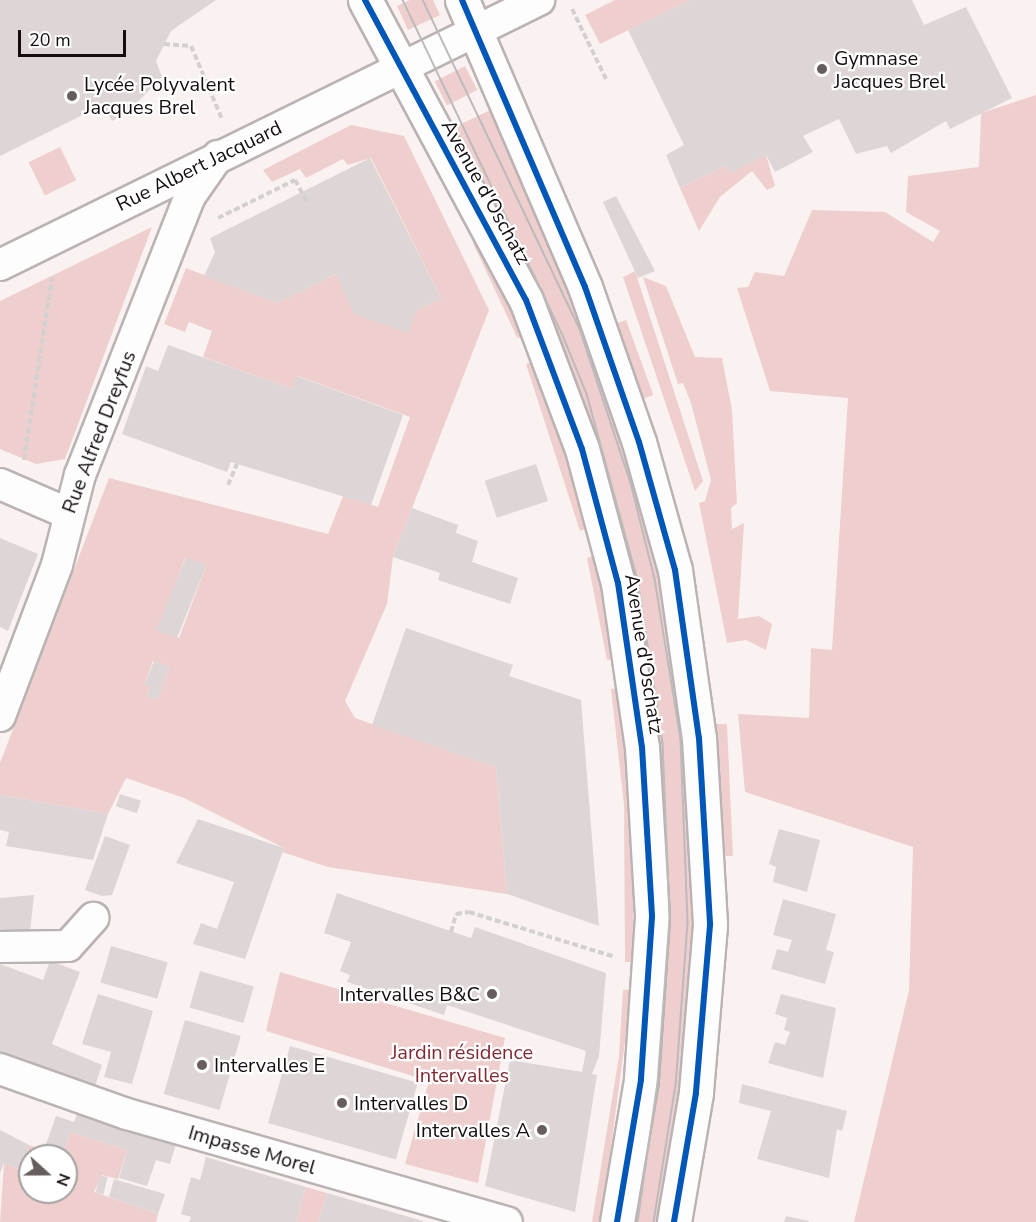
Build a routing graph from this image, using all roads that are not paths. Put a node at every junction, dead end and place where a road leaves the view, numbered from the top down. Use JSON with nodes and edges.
{"nodes":[{"id":1,"x":365,"y":0,"type":"edge"},
{"id":2,"x":462,"y":0,"type":"edge"},
{"id":3,"x":539,"y":0,"type":"edge"},
{"id":4,"x":477,"y":30,"type":"junction"},
{"id":5,"x":400,"y":71,"type":"junction"},
{"id":6,"x":218,"y":156,"type":"junction"},
{"id":7,"x":0,"y":265,"type":"edge"},
{"id":8,"x":6,"y":486,"type":"edge"},
{"id":9,"x":67,"y":513,"type":"junction"},
{"id":10,"x":0,"y":716,"type":"edge"},
{"id":11,"x":93,"y":918,"type":"dead end"},
{"id":12,"x":0,"y":947,"type":"edge"},
{"id":13,"x":0,"y":1069,"type":"edge"},
{"id":14,"x":507,"y":1222,"type":"edge"},
{"id":15,"x":617,"y":1222,"type":"edge"},
{"id":16,"x":674,"y":1222,"type":"edge"}],
"edges":[{"from":1,"to":5,"type":"street","name":"Avenue d'Oschatz"},
{"from":2,"to":4,"type":"street"},
{"from":3,"to":4,"type":"street","name":"Rue Albert Jacquard"},
{"from":4,"to":5,"type":"street","name":"Rue Albert Jacquard"},
{"from":4,"to":16,"type":"street"},
{"from":5,"to":6,"type":"street","name":"Rue Albert Jacquard"},
{"from":5,"to":15,"type":"street","name":"Avenue d'Oschatz"},
{"from":6,"to":7,"type":"street","name":"Rue Albert Jacquard"},
{"from":6,"to":9,"type":"street","name":"Rue Alfred Dreyfus"},
{"from":8,"to":9,"type":"street"},
{"from":9,"to":10,"type":"street","name":"Rue Alfred Dreyfus"},
{"from":11,"to":12,"type":"street"},
{"from":13,"to":14,"type":"street","name":"Impasse Morel"}]}
